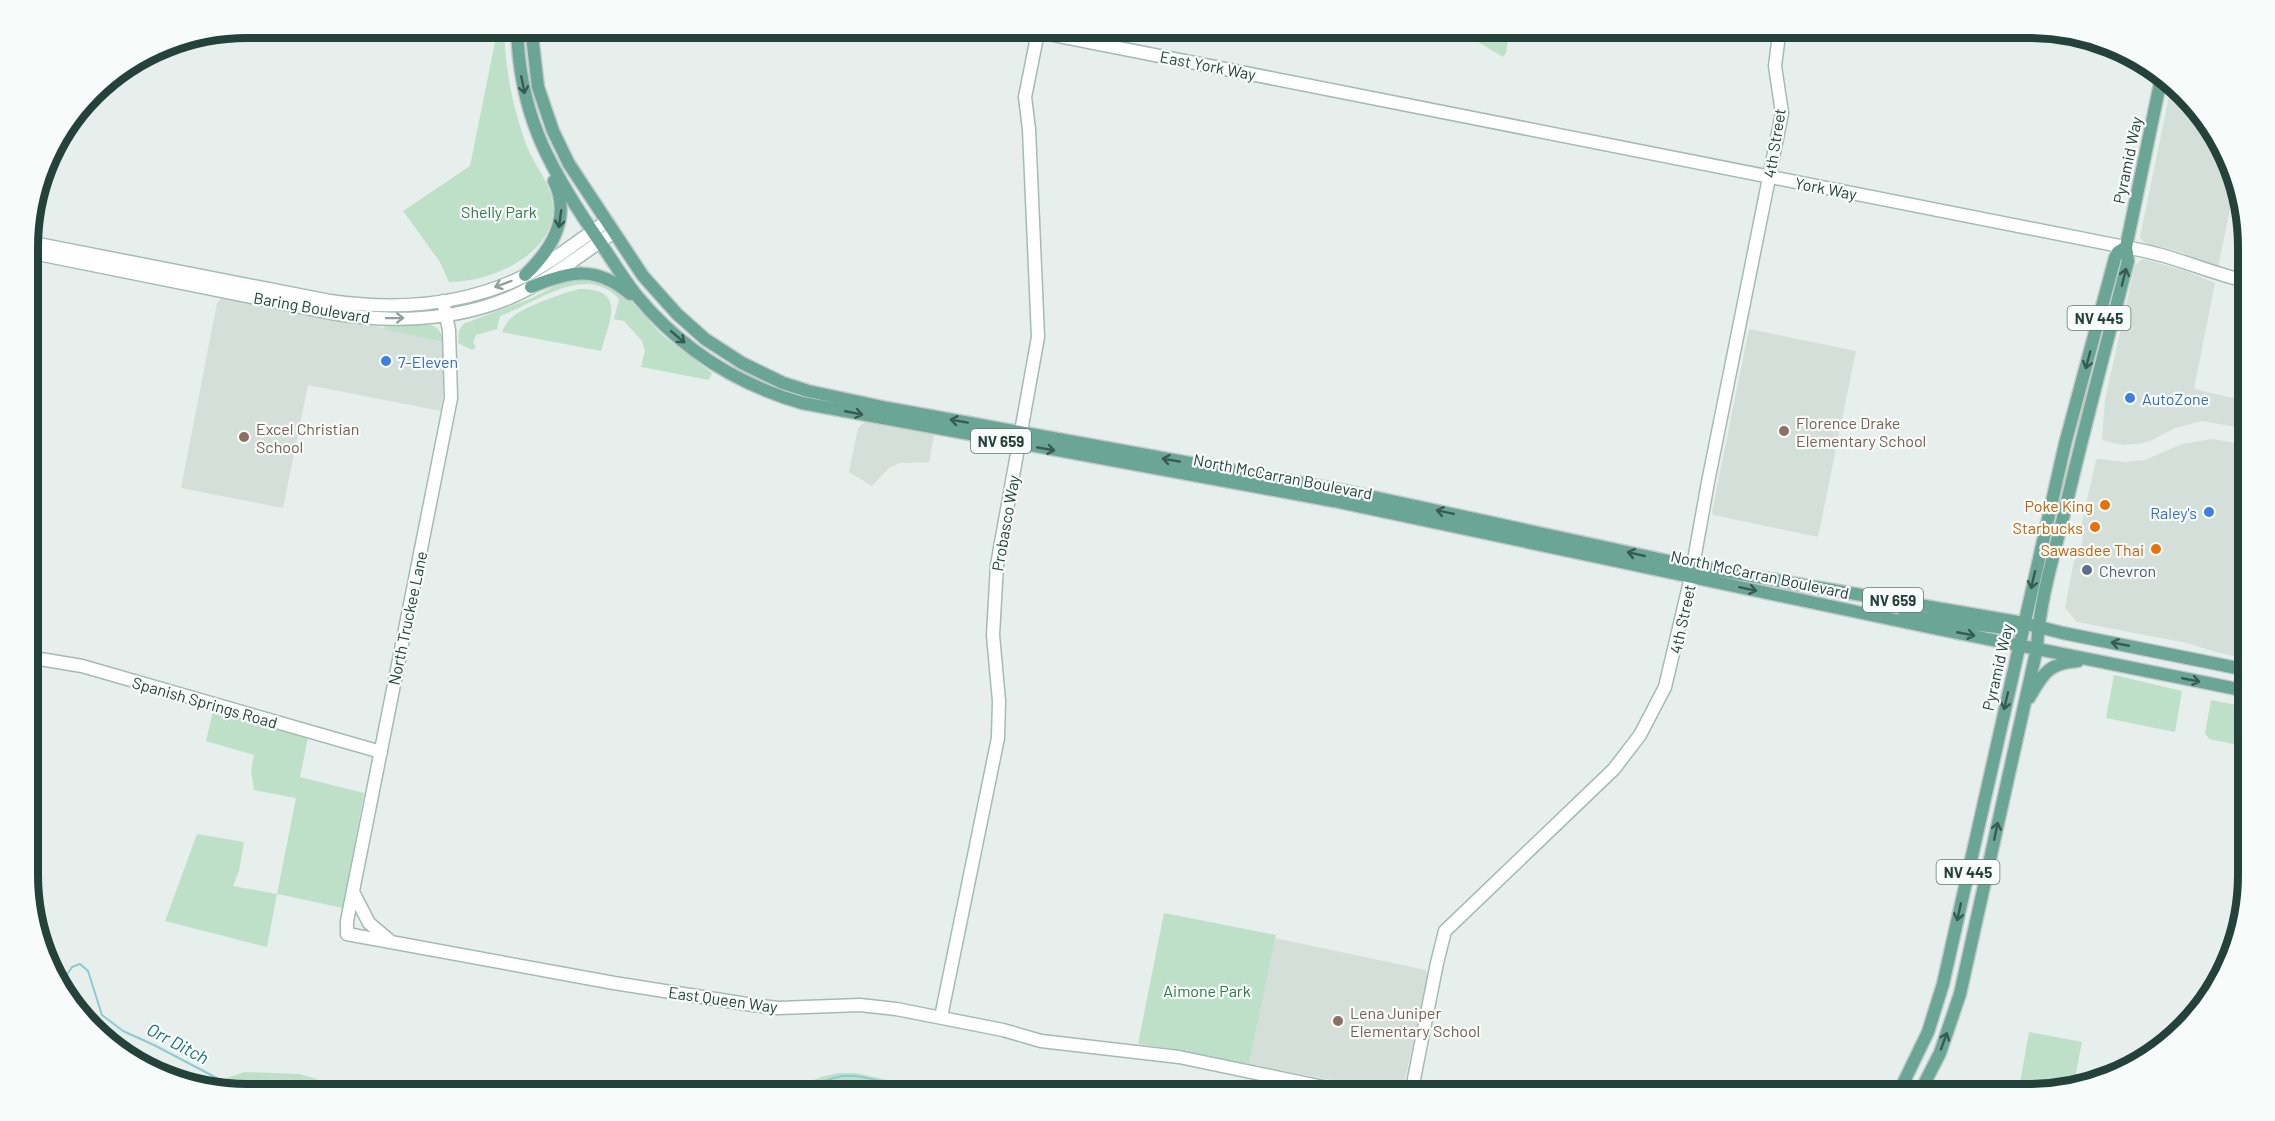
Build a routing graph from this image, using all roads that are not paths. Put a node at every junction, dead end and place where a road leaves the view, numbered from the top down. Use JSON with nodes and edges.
{"nodes":[{"id":1,"x":518,"y":38,"type":"edge"},
{"id":2,"x":532,"y":38,"type":"edge"},
{"id":3,"x":1036,"y":38,"type":"edge"},
{"id":4,"x":1083,"y":38,"type":"edge"},
{"id":5,"x":1779,"y":38,"type":"edge"},
{"id":6,"x":2161,"y":85,"type":"edge"},
{"id":7,"x":1332,"y":88,"type":"joint"},
{"id":8,"x":540,"y":144,"type":"junction"},
{"id":9,"x":1769,"y":177,"type":"junction"},
{"id":10,"x":607,"y":221,"type":"junction"},
{"id":11,"x":593,"y":231,"type":"junction"},
{"id":12,"x":614,"y":232,"type":"junction"},
{"id":13,"x":600,"y":242,"type":"junction"},
{"id":14,"x":38,"y":244,"type":"edge"},
{"id":15,"x":2126,"y":247,"type":"junction"},
{"id":16,"x":38,"y":254,"type":"edge"},
{"id":17,"x":525,"y":275,"type":"junction"},
{"id":18,"x":2238,"y":279,"type":"edge"},
{"id":19,"x":531,"y":287,"type":"junction"},
{"id":20,"x":443,"y":301,"type":"junction"},
{"id":21,"x":651,"y":312,"type":"junction"},
{"id":22,"x":446,"y":315,"type":"junction"},
{"id":23,"x":1020,"y":438,"type":"junction"},
{"id":24,"x":1692,"y":571,"type":"junction"},
{"id":25,"x":1888,"y":618,"type":"junction"},
{"id":26,"x":2022,"y":627,"type":"junction"},
{"id":27,"x":2038,"y":627,"type":"junction"},
{"id":28,"x":2018,"y":644,"type":"junction"},
{"id":29,"x":2037,"y":648,"type":"junction"},
{"id":30,"x":38,"y":659,"type":"edge"},
{"id":31,"x":2093,"y":660,"type":"junction"},
{"id":32,"x":2238,"y":668,"type":"edge"},
{"id":33,"x":2238,"y":689,"type":"edge"},
{"id":34,"x":2022,"y":713,"type":"junction"},
{"id":35,"x":381,"y":752,"type":"junction"},
{"id":36,"x":353,"y":892,"type":"junction"},
{"id":37,"x":347,"y":934,"type":"joint"},
{"id":38,"x":393,"y":943,"type":"junction"},
{"id":39,"x":941,"y":1017,"type":"junction"},
{"id":40,"x":1305,"y":1083,"type":"edge"},
{"id":41,"x":1413,"y":1083,"type":"edge"},
{"id":42,"x":1903,"y":1083,"type":"edge"},
{"id":43,"x":1925,"y":1083,"type":"edge"}],
"edges":[{"from":1,"to":8,"type":"main road","name":"North McCarran Boulevard","number":"NV 659","one_way":true},
{"from":2,"to":10,"type":"main road","name":"North McCarran Boulevard","number":"NV 659"},
{"from":3,"to":23,"type":"street","name":"Probasco Way"},
{"from":4,"to":7,"type":"street","name":"East York Way"},
{"from":5,"to":9,"type":"street","name":"4th Street"},
{"from":6,"to":15,"type":"main road","name":"Pyramid Way","number":"NV 445"},
{"from":7,"to":9,"type":"street","name":"York Way"},
{"from":8,"to":11,"type":"main road","name":"North McCarran Boulevard","number":"NV 659"},
{"from":8,"to":17,"type":"main road","one_way":true},
{"from":9,"to":15,"type":"street","name":"York Way"},
{"from":9,"to":24,"type":"street","name":"4th Street"},
{"from":10,"to":11,"type":"street","name":"Baring Boulevard"},
{"from":10,"to":12,"type":"main road","name":"North McCarran Boulevard","number":"NV 659"},
{"from":11,"to":13,"type":"main road","name":"North McCarran Boulevard","number":"NV 659"},
{"from":11,"to":17,"type":"street","name":"Baring Boulevard"},
{"from":12,"to":13,"type":"street","name":"Baring Boulevard"},
{"from":23,"to":12,"type":"main road","name":"North McCarran Boulevard","number":"NV 659","one_way":true},
{"from":13,"to":19,"type":"street","name":"Baring Boulevard"},
{"from":13,"to":21,"type":"main road","name":"North McCarran Boulevard","number":"NV 659"},
{"from":14,"to":20,"type":"street","name":"Baring Boulevard"},
{"from":15,"to":18,"type":"street","name":"York Way"},
{"from":15,"to":26,"type":"main road","name":"Pyramid Way","number":"NV 445","one_way":true},
{"from":27,"to":15,"type":"main road","name":"Pyramid Way","number":"NV 445","one_way":true},
{"from":16,"to":22,"type":"street","name":"Baring Boulevard","one_way":true},
{"from":17,"to":20,"type":"street","name":"Baring Boulevard","one_way":true},
{"from":19,"to":21,"type":"main road"},
{"from":19,"to":22,"type":"street","name":"Baring Boulevard"},
{"from":20,"to":22,"type":"street","name":"North Truckee Lane"},
{"from":21,"to":23,"type":"main road","name":"North McCarran Boulevard","number":"NV 659","one_way":true},
{"from":22,"to":35,"type":"street","name":"North Truckee Lane"},
{"from":23,"to":24,"type":"main road","name":"North McCarran Boulevard","number":"NV 659"},
{"from":23,"to":39,"type":"street","name":"Probasco Way"},
{"from":24,"to":25,"type":"main road","name":"North McCarran Boulevard","number":"NV 659","one_way":true},
{"from":24,"to":26,"type":"main road","name":"North McCarran Boulevard","number":"NV 659"},
{"from":24,"to":41,"type":"street","name":"4th Street"},
{"from":25,"to":26,"type":"main road"},
{"from":25,"to":28,"type":"main road","name":"North McCarran Boulevard","number":"NV 659","one_way":true},
{"from":26,"to":27,"type":"main road","name":"North McCarran Boulevard","number":"NV 659"},
{"from":26,"to":28,"type":"main road","name":"Pyramid Way","number":"NV 445"},
{"from":27,"to":29,"type":"main road","name":"Pyramid Way","number":"NV 445"},
{"from":32,"to":27,"type":"main road","name":"North McCarran Boulevard","number":"NV 659","one_way":true},
{"from":28,"to":29,"type":"main road","name":"North McCarran Boulevard","number":"NV 659"},
{"from":28,"to":42,"type":"main road","name":"Pyramid Way","number":"NV 445","one_way":true},
{"from":29,"to":31,"type":"main road","name":"North McCarran Boulevard","number":"NV 659"},
{"from":29,"to":34,"type":"main road","name":"Pyramid Way","number":"NV 445"},
{"from":30,"to":35,"type":"street","name":"Spanish Springs Road"},
{"from":31,"to":33,"type":"main road","name":"North McCarran Boulevard","number":"NV 659","one_way":true},
{"from":31,"to":34,"type":"main road"},
{"from":43,"to":34,"type":"main road","name":"Pyramid Way","number":"NV 445","one_way":true},
{"from":35,"to":36,"type":"street","name":"North Truckee Lane"},
{"from":36,"to":37,"type":"street","name":"North Truckee Lane"},
{"from":36,"to":38,"type":"street"},
{"from":37,"to":38,"type":"street","name":"East Queen Way"},
{"from":38,"to":39,"type":"street","name":"East Queen Way"},
{"from":39,"to":40,"type":"street","name":"East Queen Way"}]}
